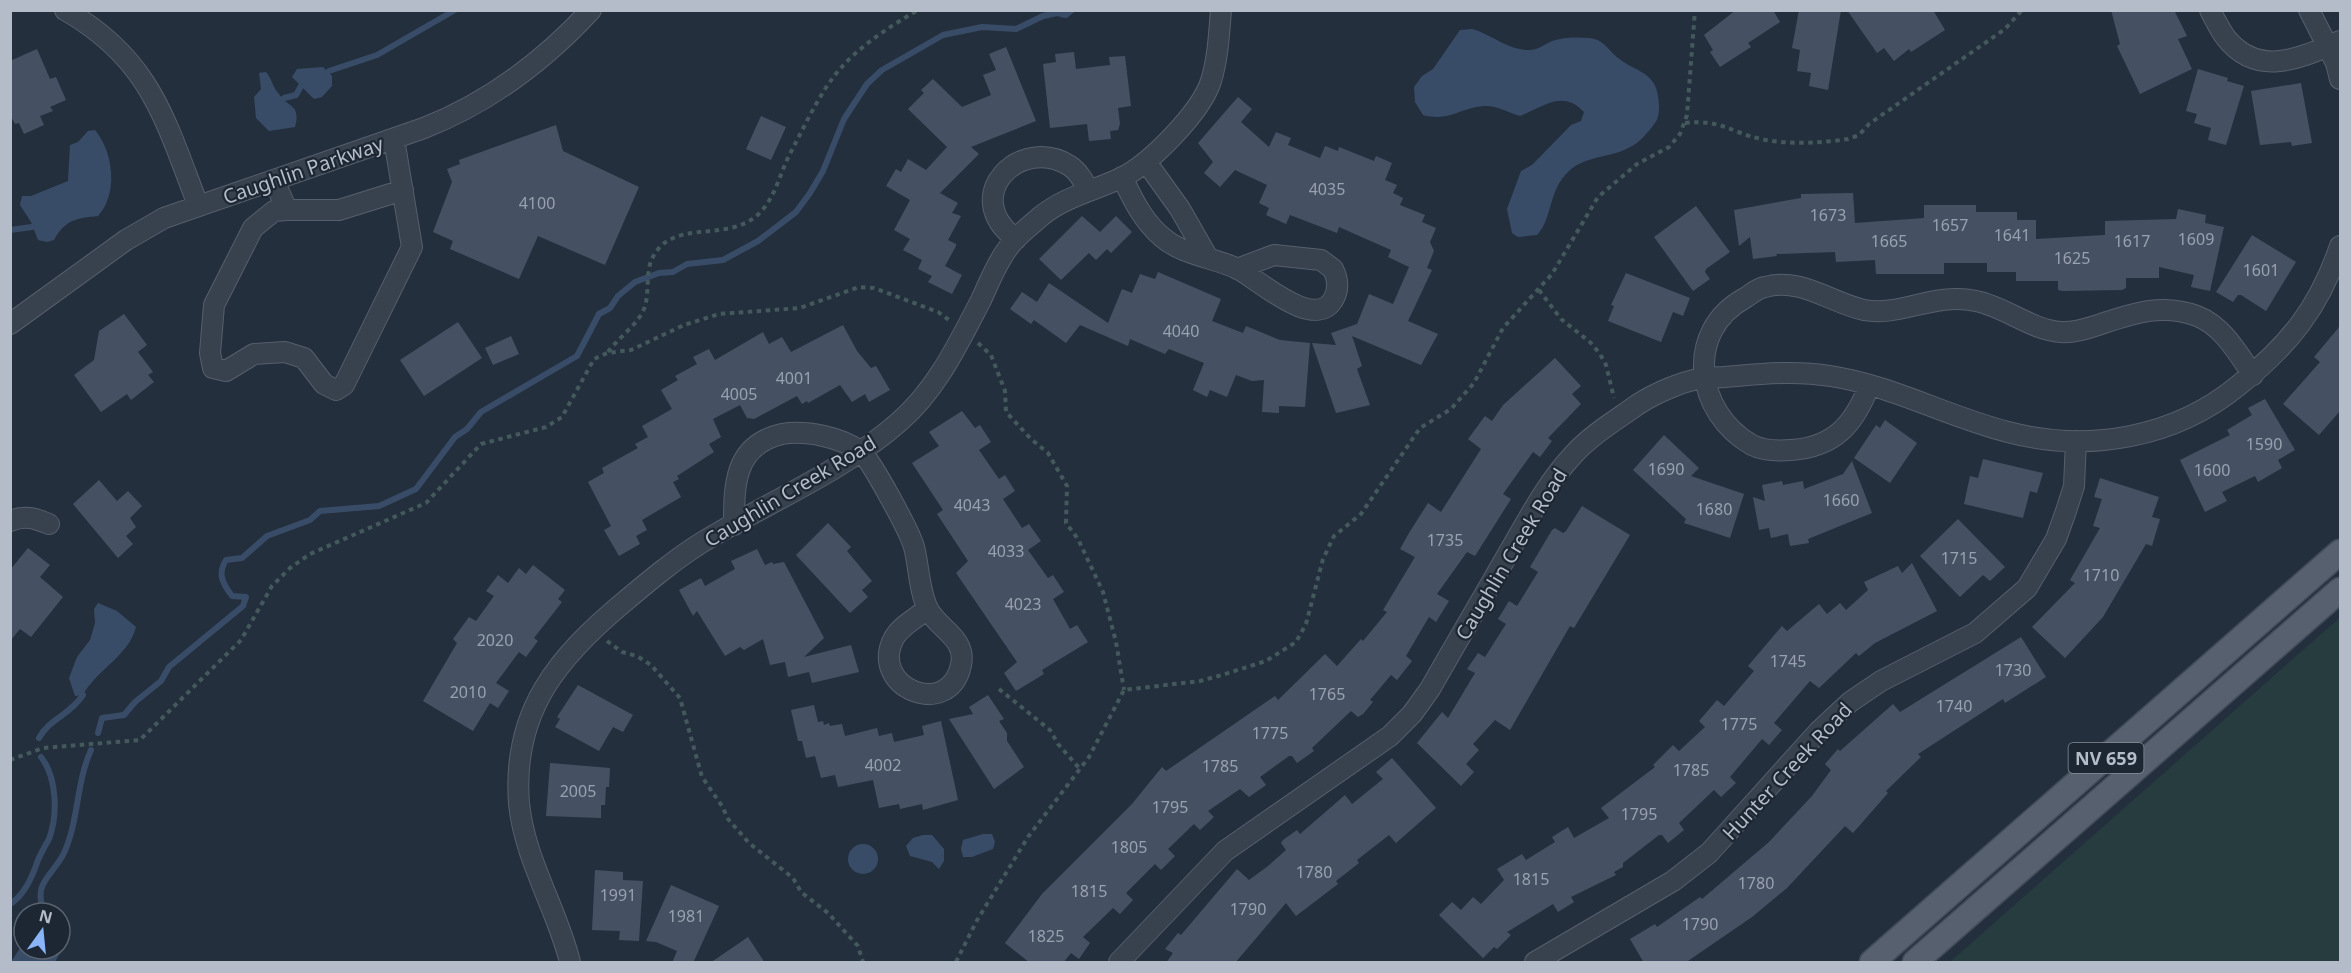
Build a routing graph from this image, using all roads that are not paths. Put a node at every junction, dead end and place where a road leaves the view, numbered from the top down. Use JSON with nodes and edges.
{"nodes":[{"id":1,"x":65,"y":10,"type":"edge"},
{"id":2,"x":591,"y":10,"type":"edge"},
{"id":3,"x":1221,"y":10,"type":"edge"},
{"id":4,"x":2210,"y":10,"type":"edge"},
{"id":5,"x":2309,"y":10,"type":"edge"},
{"id":6,"x":2334,"y":44,"type":"edge"},
{"id":7,"x":2340,"y":78,"type":"edge"},
{"id":8,"x":394,"y":139,"type":"junction"},
{"id":9,"x":1147,"y":163,"type":"junction"},
{"id":10,"x":1122,"y":177,"type":"junction"},
{"id":11,"x":274,"y":180,"type":"junction"},
{"id":12,"x":403,"y":190,"type":"junction"},
{"id":13,"x":1089,"y":191,"type":"junction"},
{"id":14,"x":198,"y":205,"type":"junction"},
{"id":15,"x":287,"y":210,"type":"junction"},
{"id":16,"x":1016,"y":239,"type":"junction"},
{"id":17,"x":2340,"y":246,"type":"edge"},
{"id":18,"x":1208,"y":258,"type":"junction"},
{"id":19,"x":1237,"y":269,"type":"junction"},
{"id":20,"x":10,"y":324,"type":"edge"},
{"id":21,"x":2253,"y":375,"type":"junction"},
{"id":22,"x":1703,"y":377,"type":"junction"},
{"id":23,"x":1869,"y":386,"type":"junction"},
{"id":24,"x":2076,"y":441,"type":"junction"},
{"id":25,"x":861,"y":452,"type":"junction"},
{"id":26,"x":10,"y":521,"type":"edge"},
{"id":27,"x":49,"y":524,"type":"dead end"},
{"id":28,"x":734,"y":525,"type":"junction"},
{"id":29,"x":2340,"y":552,"type":"edge"},
{"id":30,"x":2340,"y":590,"type":"edge"},
{"id":31,"x":927,"y":608,"type":"dead end"},
{"id":32,"x":570,"y":963,"type":"edge"},
{"id":33,"x":1119,"y":963,"type":"edge"},
{"id":34,"x":1535,"y":963,"type":"edge"},
{"id":35,"x":1872,"y":963,"type":"edge"},
{"id":36,"x":1915,"y":963,"type":"edge"}],
"edges":[{"from":1,"to":14,"type":"street"},
{"from":2,"to":8,"type":"street","name":"Caughlin Parkway"},
{"from":3,"to":9,"type":"street","name":"Caughlin Creek Road"},
{"from":4,"to":6,"type":"street"},
{"from":5,"to":6,"type":"street"},
{"from":6,"to":7,"type":"street"},
{"from":8,"to":11,"type":"street","name":"Caughlin Parkway"},
{"from":8,"to":12,"type":"street"},
{"from":9,"to":10,"type":"street","name":"Caughlin Creek Road"},
{"from":9,"to":18,"type":"street"},
{"from":10,"to":13,"type":"street","name":"Caughlin Creek Road"},
{"from":10,"to":18,"type":"street"},
{"from":11,"to":14,"type":"street","name":"Caughlin Parkway"},
{"from":11,"to":15,"type":"street"},
{"from":12,"to":15,"type":"street"},
{"from":12,"to":15,"type":"street"},
{"from":13,"to":16,"type":"street","name":"Caughlin Creek Road"},
{"from":13,"to":16,"type":"street"},
{"from":14,"to":20,"type":"street","name":"Caughlin Parkway"},
{"from":16,"to":25,"type":"street","name":"Caughlin Creek Road"},
{"from":17,"to":21,"type":"street","name":"Caughlin Creek Road"},
{"from":18,"to":19,"type":"street"},
{"from":19,"to":19,"type":"street"},
{"from":21,"to":22,"type":"street"},
{"from":21,"to":24,"type":"street","name":"Caughlin Creek Road"},
{"from":22,"to":23,"type":"street","name":"Caughlin Creek Road"},
{"from":22,"to":23,"type":"street"},
{"from":22,"to":33,"type":"street","name":"Caughlin Creek Road"},
{"from":23,"to":24,"type":"street","name":"Caughlin Creek Road"},
{"from":24,"to":34,"type":"street","name":"Hunter Creek Road"},
{"from":25,"to":28,"type":"street","name":"Caughlin Creek Road"},
{"from":25,"to":28,"type":"street"},
{"from":25,"to":31,"type":"street"},
{"from":26,"to":27,"type":"street"},
{"from":28,"to":32,"type":"street","name":"Caughlin Creek Road"},
{"from":29,"to":35,"type":"main road","number":"NV 659"},
{"from":30,"to":36,"type":"main road","number":"NV 659"}]}
